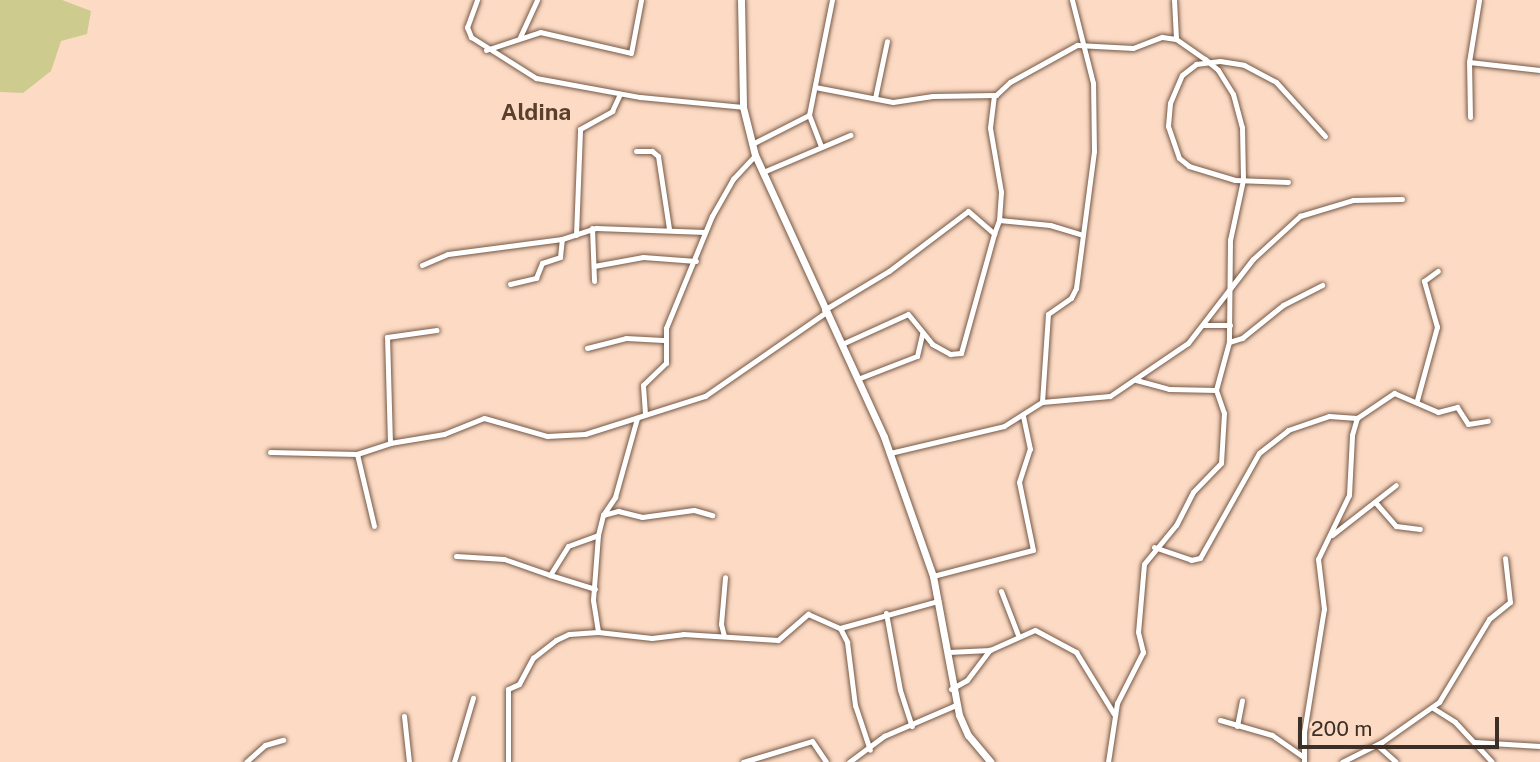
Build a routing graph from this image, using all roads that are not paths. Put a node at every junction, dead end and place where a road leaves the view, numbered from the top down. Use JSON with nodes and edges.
{"nodes":[{"id":1,"x":477,"y":0,"type":"edge"},
{"id":2,"x":537,"y":0,"type":"edge"},
{"id":3,"x":641,"y":0,"type":"edge"},
{"id":4,"x":741,"y":0,"type":"edge"},
{"id":5,"x":832,"y":0,"type":"edge"},
{"id":6,"x":1072,"y":0,"type":"edge"},
{"id":7,"x":1174,"y":0,"type":"edge"},
{"id":8,"x":1479,"y":0,"type":"edge"},
{"id":9,"x":520,"y":37,"type":"junction"},
{"id":10,"x":1176,"y":39,"type":"junction"},
{"id":11,"x":887,"y":41,"type":"dead end"},
{"id":12,"x":1085,"y":44,"type":"junction"},
{"id":13,"x":486,"y":50,"type":"junction"},
{"id":14,"x":1209,"y":62,"type":"junction"},
{"id":15,"x":1469,"y":62,"type":"junction"},
{"id":16,"x":1540,"y":70,"type":"edge"},
{"id":17,"x":815,"y":87,"type":"junction"},
{"id":18,"x":620,"y":94,"type":"junction"},
{"id":19,"x":994,"y":95,"type":"junction"},
{"id":20,"x":875,"y":98,"type":"junction"},
{"id":21,"x":743,"y":107,"type":"junction"},
{"id":22,"x":808,"y":115,"type":"junction"},
{"id":23,"x":1470,"y":117,"type":"dead end"},
{"id":24,"x":850,"y":135,"type":"dead end"},
{"id":25,"x":1325,"y":136,"type":"dead end"},
{"id":26,"x":752,"y":144,"type":"junction"},
{"id":27,"x":821,"y":147,"type":"junction"},
{"id":28,"x":636,"y":151,"type":"dead end"},
{"id":29,"x":755,"y":155,"type":"junction"},
{"id":30,"x":763,"y":172,"type":"junction"},
{"id":31,"x":1243,"y":180,"type":"junction"},
{"id":32,"x":1288,"y":182,"type":"dead end"},
{"id":33,"x":1402,"y":199,"type":"dead end"},
{"id":34,"x":999,"y":220,"type":"junction"},
{"id":35,"x":592,"y":229,"type":"junction"},
{"id":36,"x":669,"y":229,"type":"junction"},
{"id":37,"x":705,"y":232,"type":"junction"},
{"id":38,"x":994,"y":234,"type":"junction"},
{"id":39,"x":576,"y":235,"type":"junction"},
{"id":40,"x":1083,"y":235,"type":"junction"},
{"id":41,"x":562,"y":239,"type":"junction"},
{"id":42,"x":696,"y":261,"type":"junction"},
{"id":43,"x":422,"y":265,"type":"dead end"},
{"id":44,"x":594,"y":266,"type":"junction"},
{"id":45,"x":1438,"y":271,"type":"dead end"},
{"id":46,"x":594,"y":281,"type":"dead end"},
{"id":47,"x":510,"y":284,"type":"dead end"},
{"id":48,"x":1322,"y":285,"type":"dead end"},
{"id":49,"x":1230,"y":291,"type":"junction"},
{"id":50,"x":825,"y":312,"type":"junction"},
{"id":51,"x":1204,"y":325,"type":"junction"},
{"id":52,"x":1230,"y":325,"type":"junction"},
{"id":53,"x":437,"y":330,"type":"dead end"},
{"id":54,"x":922,"y":334,"type":"junction"},
{"id":55,"x":663,"y":340,"type":"junction"},
{"id":56,"x":1229,"y":342,"type":"junction"},
{"id":57,"x":842,"y":344,"type":"junction"},
{"id":58,"x":587,"y":348,"type":"dead end"},
{"id":59,"x":860,"y":377,"type":"junction"},
{"id":60,"x":1136,"y":380,"type":"junction"},
{"id":61,"x":1216,"y":390,"type":"junction"},
{"id":62,"x":1417,"y":400,"type":"junction"},
{"id":63,"x":1042,"y":402,"type":"junction"},
{"id":64,"x":645,"y":414,"type":"junction"},
{"id":65,"x":1023,"y":415,"type":"junction"},
{"id":66,"x":637,"y":418,"type":"junction"},
{"id":67,"x":1357,"y":418,"type":"junction"},
{"id":68,"x":1488,"y":421,"type":"dead end"},
{"id":69,"x":390,"y":443,"type":"junction"},
{"id":70,"x":270,"y":452,"type":"dead end"},
{"id":71,"x":890,"y":453,"type":"junction"},
{"id":72,"x":357,"y":454,"type":"junction"},
{"id":73,"x":1396,"y":485,"type":"dead end"},
{"id":74,"x":614,"y":500,"type":"junction"},
{"id":75,"x":1375,"y":502,"type":"junction"},
{"id":76,"x":618,"y":511,"type":"junction"},
{"id":77,"x":603,"y":514,"type":"junction"},
{"id":78,"x":712,"y":515,"type":"dead end"},
{"id":79,"x":374,"y":526,"type":"dead end"},
{"id":80,"x":1420,"y":529,"type":"dead end"},
{"id":81,"x":598,"y":535,"type":"junction"},
{"id":82,"x":1332,"y":535,"type":"junction"},
{"id":83,"x":1154,"y":547,"type":"junction"},
{"id":84,"x":456,"y":556,"type":"dead end"},
{"id":85,"x":1505,"y":558,"type":"dead end"},
{"id":86,"x":550,"y":575,"type":"junction"},
{"id":87,"x":933,"y":576,"type":"junction"},
{"id":88,"x":725,"y":577,"type":"dead end"},
{"id":89,"x":595,"y":589,"type":"junction"},
{"id":90,"x":1001,"y":591,"type":"dead end"},
{"id":91,"x":938,"y":601,"type":"junction"},
{"id":92,"x":886,"y":613,"type":"junction"},
{"id":93,"x":840,"y":628,"type":"junction"},
{"id":94,"x":598,"y":632,"type":"junction"},
{"id":95,"x":1018,"y":635,"type":"junction"},
{"id":96,"x":724,"y":636,"type":"junction"},
{"id":97,"x":990,"y":650,"type":"junction"},
{"id":98,"x":948,"y":652,"type":"junction"},
{"id":99,"x":951,"y":689,"type":"junction"},
{"id":100,"x":473,"y":698,"type":"dead end"},
{"id":101,"x":1242,"y":700,"type":"dead end"},
{"id":102,"x":956,"y":705,"type":"junction"},
{"id":103,"x":1433,"y":708,"type":"junction"},
{"id":104,"x":1114,"y":714,"type":"junction"},
{"id":105,"x":404,"y":716,"type":"dead end"},
{"id":106,"x":1220,"y":720,"type":"dead end"},
{"id":107,"x":912,"y":726,"type":"junction"},
{"id":108,"x":1237,"y":726,"type":"junction"},
{"id":109,"x":283,"y":740,"type":"dead end"},
{"id":110,"x":1474,"y":742,"type":"junction"},
{"id":111,"x":1377,"y":745,"type":"junction"},
{"id":112,"x":1540,"y":746,"type":"edge"},
{"id":113,"x":870,"y":750,"type":"junction"},
{"id":114,"x":1304,"y":759,"type":"edge"},
{"id":115,"x":246,"y":762,"type":"edge"},
{"id":116,"x":409,"y":762,"type":"edge"},
{"id":117,"x":454,"y":762,"type":"edge"},
{"id":118,"x":508,"y":762,"type":"edge"},
{"id":119,"x":743,"y":762,"type":"edge"},
{"id":120,"x":826,"y":762,"type":"edge"},
{"id":121,"x":849,"y":762,"type":"edge"},
{"id":122,"x":991,"y":762,"type":"edge"},
{"id":123,"x":1108,"y":762,"type":"edge"},
{"id":124,"x":1342,"y":762,"type":"edge"},
{"id":125,"x":1396,"y":762,"type":"edge"},
{"id":126,"x":1492,"y":762,"type":"edge"}],
"edges":[{"from":1,"to":13,"type":"street"},
{"from":2,"to":9,"type":"street"},
{"from":3,"to":9,"type":"street"},
{"from":4,"to":21,"type":"street"},
{"from":5,"to":17,"type":"street"},
{"from":6,"to":12,"type":"street"},
{"from":7,"to":10,"type":"street"},
{"from":8,"to":15,"type":"street"},
{"from":9,"to":13,"type":"street"},
{"from":10,"to":12,"type":"street"},
{"from":10,"to":14,"type":"street"},
{"from":11,"to":20,"type":"street"},
{"from":12,"to":19,"type":"street"},
{"from":12,"to":40,"type":"street"},
{"from":13,"to":18,"type":"street"},
{"from":14,"to":25,"type":"street"},
{"from":14,"to":31,"type":"street"},
{"from":14,"to":31,"type":"street"},
{"from":15,"to":16,"type":"street"},
{"from":15,"to":23,"type":"street"},
{"from":17,"to":20,"type":"street"},
{"from":17,"to":22,"type":"street"},
{"from":18,"to":21,"type":"street"},
{"from":18,"to":39,"type":"street"},
{"from":19,"to":20,"type":"street"},
{"from":19,"to":34,"type":"street"},
{"from":21,"to":26,"type":"street"},
{"from":22,"to":26,"type":"street"},
{"from":22,"to":27,"type":"street"},
{"from":24,"to":27,"type":"street"},
{"from":26,"to":29,"type":"street"},
{"from":27,"to":30,"type":"street"},
{"from":28,"to":36,"type":"street"},
{"from":29,"to":30,"type":"street"},
{"from":29,"to":37,"type":"street"},
{"from":30,"to":50,"type":"street"},
{"from":31,"to":32,"type":"street"},
{"from":31,"to":49,"type":"street"},
{"from":33,"to":49,"type":"street"},
{"from":34,"to":38,"type":"street"},
{"from":34,"to":40,"type":"street"},
{"from":35,"to":36,"type":"street"},
{"from":35,"to":39,"type":"street"},
{"from":35,"to":44,"type":"street"},
{"from":36,"to":37,"type":"street"},
{"from":37,"to":42,"type":"street"},
{"from":38,"to":50,"type":"street"},
{"from":38,"to":54,"type":"street"},
{"from":39,"to":41,"type":"street"},
{"from":40,"to":63,"type":"street"},
{"from":41,"to":43,"type":"street"},
{"from":41,"to":47,"type":"street"},
{"from":42,"to":44,"type":"street"},
{"from":42,"to":55,"type":"street"},
{"from":44,"to":46,"type":"street"},
{"from":45,"to":62,"type":"street"},
{"from":48,"to":56,"type":"street"},
{"from":49,"to":51,"type":"street"},
{"from":49,"to":52,"type":"street"},
{"from":50,"to":57,"type":"street"},
{"from":50,"to":64,"type":"street"},
{"from":51,"to":52,"type":"street"},
{"from":51,"to":60,"type":"street"},
{"from":52,"to":56,"type":"street"},
{"from":53,"to":69,"type":"street"},
{"from":54,"to":57,"type":"street"},
{"from":54,"to":59,"type":"street"},
{"from":55,"to":58,"type":"street"},
{"from":55,"to":64,"type":"street"},
{"from":56,"to":61,"type":"street"},
{"from":57,"to":59,"type":"street"},
{"from":59,"to":71,"type":"street"},
{"from":60,"to":61,"type":"street"},
{"from":60,"to":63,"type":"street"},
{"from":61,"to":83,"type":"street"},
{"from":62,"to":67,"type":"street"},
{"from":62,"to":68,"type":"street"},
{"from":63,"to":65,"type":"street"},
{"from":64,"to":66,"type":"street"},
{"from":65,"to":71,"type":"street"},
{"from":65,"to":87,"type":"street"},
{"from":66,"to":69,"type":"street"},
{"from":66,"to":74,"type":"street"},
{"from":67,"to":82,"type":"street"},
{"from":67,"to":83,"type":"street"},
{"from":69,"to":72,"type":"street"},
{"from":70,"to":72,"type":"street"},
{"from":71,"to":87,"type":"street"},
{"from":72,"to":79,"type":"street"},
{"from":73,"to":75,"type":"street"},
{"from":74,"to":76,"type":"street"},
{"from":74,"to":77,"type":"street"},
{"from":75,"to":80,"type":"street"},
{"from":75,"to":82,"type":"street"},
{"from":76,"to":77,"type":"street"},
{"from":76,"to":78,"type":"street"},
{"from":77,"to":81,"type":"street"},
{"from":81,"to":86,"type":"street"},
{"from":81,"to":89,"type":"street"},
{"from":82,"to":114,"type":"street"},
{"from":83,"to":104,"type":"street"},
{"from":84,"to":86,"type":"street"},
{"from":85,"to":103,"type":"street"},
{"from":86,"to":89,"type":"street"},
{"from":87,"to":91,"type":"street"},
{"from":88,"to":96,"type":"street"},
{"from":89,"to":94,"type":"street"},
{"from":90,"to":95,"type":"street"},
{"from":91,"to":92,"type":"street"},
{"from":91,"to":98,"type":"street"},
{"from":92,"to":93,"type":"street"},
{"from":92,"to":107,"type":"street"},
{"from":93,"to":96,"type":"street"},
{"from":93,"to":113,"type":"street"},
{"from":94,"to":96,"type":"street"},
{"from":94,"to":118,"type":"street"},
{"from":95,"to":97,"type":"street"},
{"from":95,"to":104,"type":"street"},
{"from":97,"to":98,"type":"street"},
{"from":97,"to":99,"type":"street"},
{"from":98,"to":99,"type":"street"},
{"from":99,"to":102,"type":"street"},
{"from":100,"to":117,"type":"street"},
{"from":101,"to":108,"type":"street"},
{"from":102,"to":107,"type":"street"},
{"from":102,"to":122,"type":"street"},
{"from":103,"to":110,"type":"street"},
{"from":103,"to":111,"type":"street"},
{"from":104,"to":123,"type":"street"},
{"from":105,"to":116,"type":"street"},
{"from":106,"to":108,"type":"street"},
{"from":107,"to":113,"type":"street"},
{"from":108,"to":114,"type":"street"},
{"from":109,"to":115,"type":"street"},
{"from":110,"to":112,"type":"street"},
{"from":110,"to":126,"type":"street"},
{"from":111,"to":124,"type":"street"},
{"from":111,"to":125,"type":"street"},
{"from":113,"to":121,"type":"street"},
{"from":119,"to":120,"type":"street"}]}
